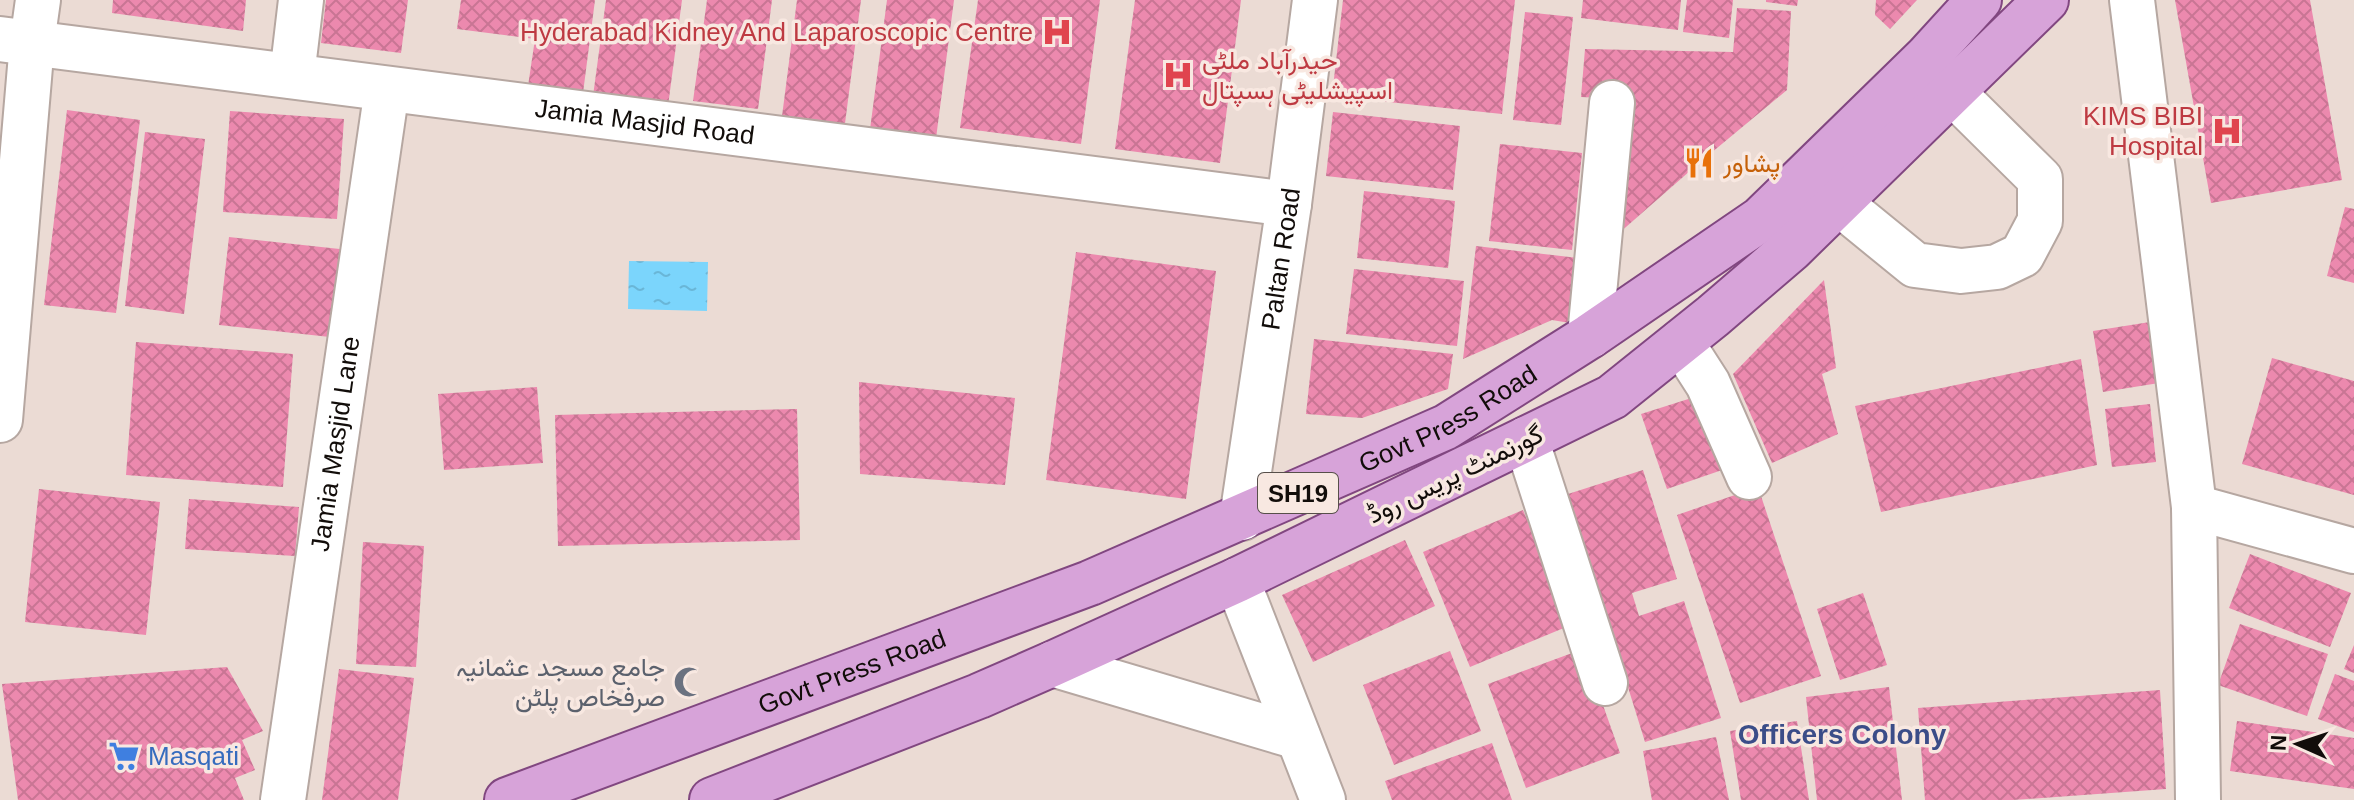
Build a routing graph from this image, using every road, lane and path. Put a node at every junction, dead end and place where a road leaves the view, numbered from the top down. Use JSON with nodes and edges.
{"nodes":[{"id":1,"x":38,"y":0,"type":"edge"},
{"id":2,"x":301,"y":0,"type":"edge"},
{"id":3,"x":1315,"y":0,"type":"edge"},
{"id":4,"x":1979,"y":0,"type":"edge"},
{"id":5,"x":2046,"y":0,"type":"edge"},
{"id":6,"x":2132,"y":0,"type":"edge"},
{"id":7,"x":16,"y":41,"type":"edge"},
{"id":8,"x":292,"y":76,"type":"junction"},
{"id":9,"x":387,"y":89,"type":"junction"},
{"id":10,"x":1952,"y":92,"type":"junction"},
{"id":11,"x":1612,"y":103,"type":"dead end"},
{"id":12,"x":1839,"y":203,"type":"junction"},
{"id":13,"x":1289,"y":204,"type":"junction"},
{"id":14,"x":1590,"y":336,"type":"junction"},
{"id":15,"x":1681,"y":342,"type":"junction"},
{"id":16,"x":0,"y":420,"type":"edge"},
{"id":17,"x":1526,"y":439,"type":"junction"},
{"id":18,"x":1749,"y":477,"type":"dead end"},
{"id":19,"x":2194,"y":507,"type":"junction"},
{"id":20,"x":1242,"y":518,"type":"junction"},
{"id":21,"x":2354,"y":551,"type":"edge"},
{"id":22,"x":1237,"y":580,"type":"junction"},
{"id":23,"x":1052,"y":664,"type":"junction"},
{"id":24,"x":1605,"y":683,"type":"dead end"},
{"id":25,"x":1298,"y":737,"type":"junction"},
{"id":26,"x":283,"y":800,"type":"edge"},
{"id":27,"x":507,"y":800,"type":"edge"},
{"id":28,"x":712,"y":800,"type":"edge"},
{"id":29,"x":1323,"y":800,"type":"edge"},
{"id":30,"x":2198,"y":800,"type":"edge"}],
"edges":[{"from":1,"to":7,"type":"street"},
{"from":2,"to":8,"type":"street"},
{"from":3,"to":13,"type":"street","name":"Paltan Road"},
{"from":4,"to":14,"type":"main road","name":"Govt Press Road","number":"SH19"},
{"from":5,"to":10,"type":"main road","name":"گورنمنٹ پریس روڈ","number":"SH19"},
{"from":6,"to":19,"type":"street"},
{"from":7,"to":8,"type":"street","name":"Jamia Masjid Road"},
{"from":7,"to":16,"type":"street"},
{"from":8,"to":9,"type":"street","name":"Jamia Masjid Road"},
{"from":9,"to":13,"type":"street","name":"Jamia Masjid Road"},
{"from":9,"to":26,"type":"street","name":"Jamia Masjid Lane"},
{"from":10,"to":12,"type":"main road","name":"گورنمنٹ پریس روڈ","number":"SH19"},
{"from":10,"to":12,"type":"street"},
{"from":11,"to":14,"type":"street"},
{"from":12,"to":15,"type":"main road","name":"گورنمنٹ پریس روڈ","number":"SH19"},
{"from":13,"to":20,"type":"street","name":"Paltan Road"},
{"from":14,"to":20,"type":"main road","name":"Govt Press Road","number":"SH19"},
{"from":15,"to":17,"type":"main road","name":"گورنمنٹ پریس روڈ","number":"SH19"},
{"from":15,"to":18,"type":"street"},
{"from":17,"to":22,"type":"main road","name":"گورنمنٹ پریس روڈ","number":"SH19"},
{"from":17,"to":24,"type":"street"},
{"from":19,"to":21,"type":"street"},
{"from":19,"to":30,"type":"street"},
{"from":20,"to":27,"type":"main road","name":"Govt Press Road","number":"SH19"},
{"from":22,"to":23,"type":"main road","name":"گورنمنٹ پریس روڈ","number":"SH19"},
{"from":22,"to":25,"type":"street"},
{"from":23,"to":25,"type":"street"},
{"from":23,"to":28,"type":"main road","name":"گورنمنٹ پریس روڈ","number":"SH19"},
{"from":25,"to":29,"type":"street"}]}
